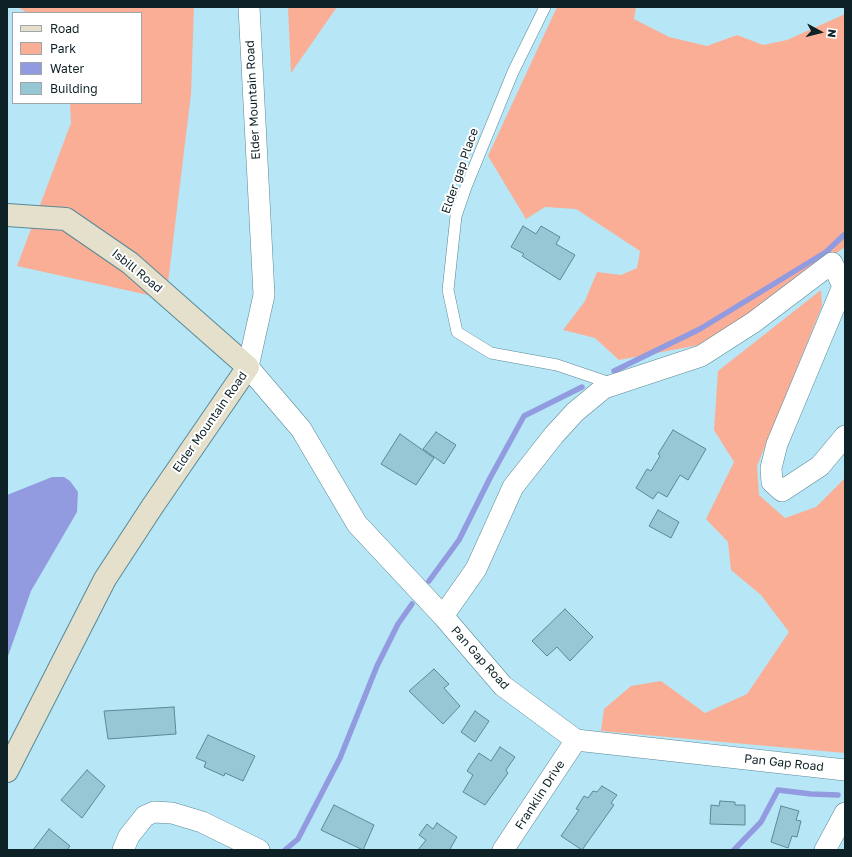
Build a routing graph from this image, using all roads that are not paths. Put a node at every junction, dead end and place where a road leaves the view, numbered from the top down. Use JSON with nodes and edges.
{"nodes":[{"id":1,"x":249,"y":7,"type":"edge"},
{"id":2,"x":545,"y":7,"type":"edge"},
{"id":3,"x":7,"y":215,"type":"edge"},
{"id":4,"x":248,"y":368,"type":"junction"},
{"id":5,"x":613,"y":385,"type":"junction"},
{"id":6,"x":845,"y":436,"type":"edge"},
{"id":7,"x":443,"y":616,"type":"junction"},
{"id":8,"x":576,"y":740,"type":"junction"},
{"id":9,"x":845,"y":770,"type":"edge"},
{"id":10,"x":7,"y":771,"type":"edge"},
{"id":11,"x":845,"y":813,"type":"edge"},
{"id":12,"x":123,"y":850,"type":"edge"},
{"id":13,"x":259,"y":850,"type":"edge"},
{"id":14,"x":503,"y":850,"type":"edge"},
{"id":15,"x":826,"y":850,"type":"edge"}],
"edges":[{"from":1,"to":4,"type":"street","name":"Elder Mountain Road"},
{"from":2,"to":5,"type":"lane","name":"Elder gap Place"},
{"from":3,"to":4,"type":"street","name":"Isbill Road"},
{"from":4,"to":7,"type":"street","name":"Pan Gap Road"},
{"from":4,"to":10,"type":"street","name":"Elder Mountain Road"},
{"from":5,"to":6,"type":"street"},
{"from":5,"to":7,"type":"street"},
{"from":7,"to":8,"type":"street","name":"Pan Gap Road"},
{"from":8,"to":9,"type":"street","name":"Pan Gap Road"},
{"from":8,"to":14,"type":"street","name":"Franklin Drive"},
{"from":11,"to":15,"type":"street"},
{"from":12,"to":13,"type":"street"}]}
